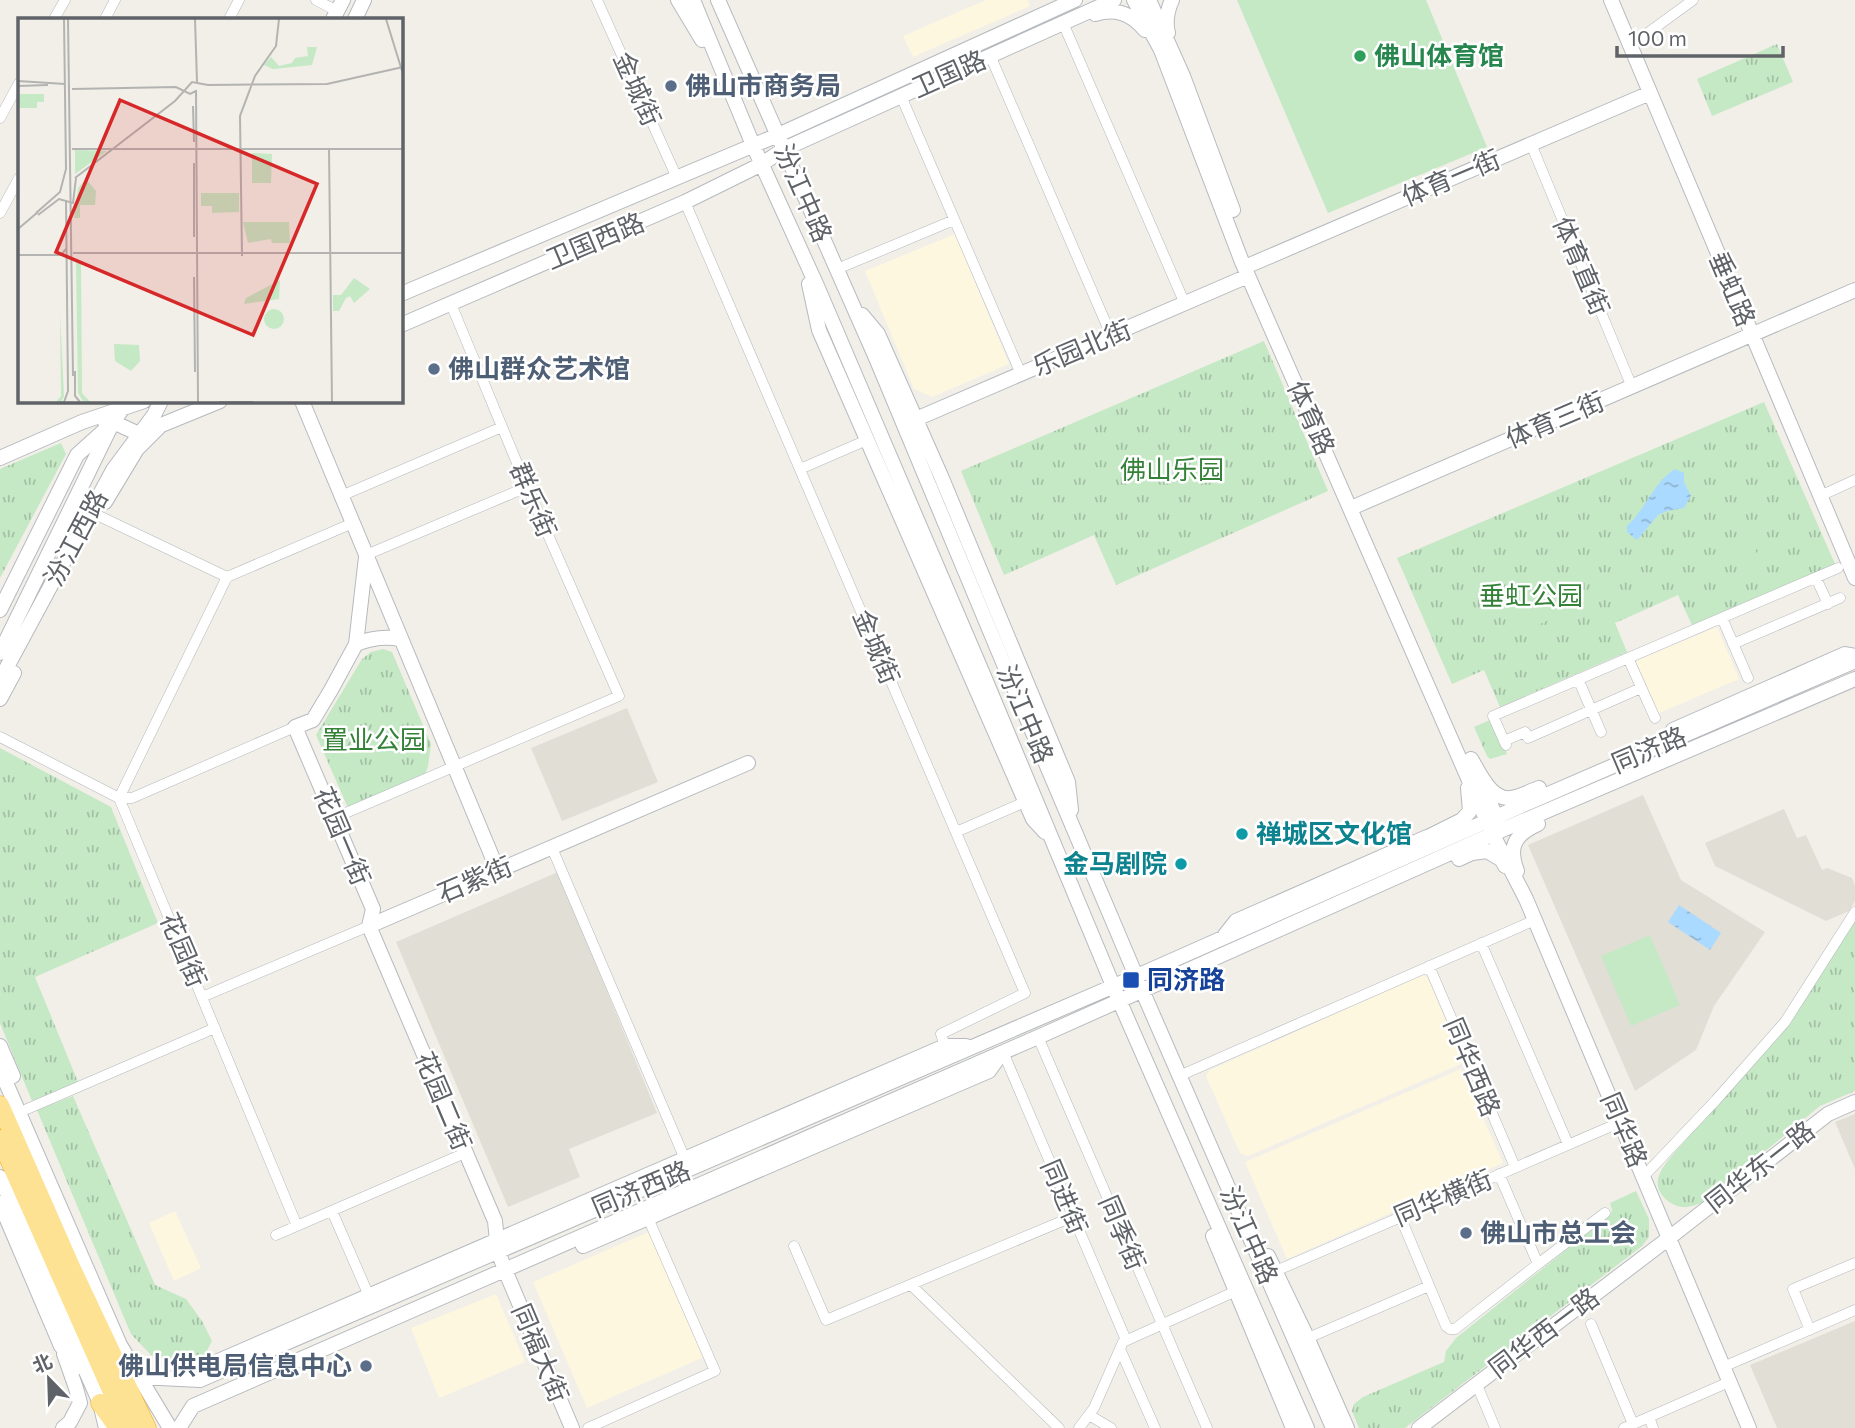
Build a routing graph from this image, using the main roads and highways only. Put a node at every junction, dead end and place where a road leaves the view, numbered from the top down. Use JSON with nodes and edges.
{"nodes":[{"id":1,"x":365,"y":0,"type":"edge"},
{"id":2,"x":678,"y":0,"type":"edge"},
{"id":3,"x":693,"y":0,"type":"edge"},
{"id":4,"x":1075,"y":0,"type":"edge"},
{"id":5,"x":1114,"y":0,"type":"edge"},
{"id":6,"x":1134,"y":0,"type":"edge"},
{"id":7,"x":1149,"y":0,"type":"edge"},
{"id":8,"x":1172,"y":0,"type":"edge"},
{"id":9,"x":1611,"y":0,"type":"edge"},
{"id":10,"x":719,"y":1,"type":"edge"},
{"id":11,"x":1063,"y":4,"type":"edge"},
{"id":12,"x":356,"y":18,"type":"edge"},
{"id":13,"x":1064,"y":22,"type":"junction"},
{"id":14,"x":1169,"y":52,"type":"junction"},
{"id":15,"x":727,"y":83,"type":"junction"},
{"id":16,"x":1650,"y":93,"type":"junction"},
{"id":17,"x":781,"y":142,"type":"junction"},
{"id":18,"x":753,"y":145,"type":"junction"},
{"id":19,"x":762,"y":164,"type":"junction"},
{"id":20,"x":803,"y":255,"type":"junction"},
{"id":21,"x":1250,"y":270,"type":"junction"},
{"id":22,"x":1855,"y":290,"type":"edge"},
{"id":23,"x":402,"y":294,"type":"edge"},
{"id":24,"x":852,"y":302,"type":"junction"},
{"id":25,"x":402,"y":325,"type":"edge"},
{"id":26,"x":1752,"y":336,"type":"junction"},
{"id":27,"x":160,"y":402,"type":"edge"},
{"id":28,"x":218,"y":402,"type":"edge"},
{"id":29,"x":302,"y":402,"type":"edge"},
{"id":30,"x":127,"y":404,"type":"edge"},
{"id":31,"x":916,"y":419,"type":"junction"},
{"id":32,"x":82,"y":422,"type":"junction"},
{"id":33,"x":113,"y":422,"type":"junction"},
{"id":34,"x":161,"y":425,"type":"junction"},
{"id":35,"x":139,"y":434,"type":"junction"},
{"id":36,"x":0,"y":458,"type":"edge"},
{"id":37,"x":1358,"y":505,"type":"junction"},
{"id":38,"x":96,"y":509,"type":"junction"},
{"id":39,"x":366,"y":555,"type":"junction"},
{"id":40,"x":40,"y":571,"type":"junction"},
{"id":41,"x":1855,"y":578,"type":"edge"},
{"id":42,"x":15,"y":581,"type":"junction"},
{"id":43,"x":386,"y":604,"type":"junction"},
{"id":44,"x":360,"y":607,"type":"junction"},
{"id":45,"x":0,"y":610,"type":"edge"},
{"id":46,"x":22,"y":610,"type":"junction"},
{"id":47,"x":400,"y":639,"type":"junction"},
{"id":48,"x":1855,"y":643,"type":"edge"},
{"id":49,"x":356,"y":644,"type":"junction"},
{"id":50,"x":0,"y":653,"type":"edge"},
{"id":51,"x":1852,"y":657,"type":"edge"},
{"id":52,"x":1855,"y":679,"type":"edge"},
{"id":53,"x":0,"y":680,"type":"edge"},
{"id":54,"x":0,"y":699,"type":"edge"},
{"id":55,"x":1466,"y":761,"type":"junction"},
{"id":56,"x":748,"y":764,"type":"dead end"},
{"id":57,"x":1539,"y":788,"type":"junction"},
{"id":58,"x":1530,"y":802,"type":"junction"},
{"id":59,"x":1549,"y":819,"type":"dead end"},
{"id":60,"x":1495,"y":826,"type":"junction"},
{"id":61,"x":1074,"y":829,"type":"junction"},
{"id":62,"x":1427,"y":837,"type":"junction"},
{"id":63,"x":1052,"y":839,"type":"junction"},
{"id":64,"x":1454,"y":844,"type":"junction"},
{"id":65,"x":1508,"y":857,"type":"junction"},
{"id":66,"x":1440,"y":868,"type":"junction"},
{"id":67,"x":498,"y":871,"type":"junction"},
{"id":68,"x":1526,"y":899,"type":"junction"},
{"id":69,"x":369,"y":926,"type":"junction"},
{"id":70,"x":1223,"y":938,"type":"junction"},
{"id":71,"x":1186,"y":970,"type":"junction"},
{"id":72,"x":1139,"y":983,"type":"junction"},
{"id":73,"x":1116,"y":993,"type":"junction"},
{"id":74,"x":0,"y":1046,"type":"edge"},
{"id":75,"x":975,"y":1046,"type":"junction"},
{"id":76,"x":1003,"y":1052,"type":"junction"},
{"id":77,"x":0,"y":1069,"type":"edge"},
{"id":78,"x":1855,"y":1102,"type":"edge"},
{"id":79,"x":0,"y":1105,"type":"edge"},
{"id":80,"x":807,"y":1118,"type":"junction"},
{"id":81,"x":777,"y":1119,"type":"junction"},
{"id":82,"x":1179,"y":1136,"type":"junction"},
{"id":83,"x":0,"y":1139,"type":"edge"},
{"id":84,"x":752,"y":1142,"type":"junction"},
{"id":85,"x":0,"y":1177,"type":"edge"},
{"id":86,"x":0,"y":1203,"type":"edge"},
{"id":87,"x":1669,"y":1238,"type":"junction"},
{"id":88,"x":497,"y":1246,"type":"junction"},
{"id":89,"x":65,"y":1272,"type":"junction"},
{"id":90,"x":1270,"y":1273,"type":"junction"},
{"id":91,"x":507,"y":1274,"type":"junction"},
{"id":92,"x":97,"y":1292,"type":"junction"},
{"id":93,"x":341,"y":1342,"type":"junction"},
{"id":94,"x":361,"y":1342,"type":"junction"},
{"id":95,"x":61,"y":1346,"type":"junction"},
{"id":96,"x":327,"y":1357,"type":"junction"},
{"id":97,"x":88,"y":1377,"type":"junction"},
{"id":98,"x":140,"y":1377,"type":"junction"},
{"id":99,"x":200,"y":1380,"type":"junction"},
{"id":100,"x":204,"y":1401,"type":"junction"},
{"id":101,"x":100,"y":1403,"type":"junction"},
{"id":102,"x":63,"y":1428,"type":"edge"},
{"id":103,"x":106,"y":1428,"type":"edge"},
{"id":104,"x":118,"y":1428,"type":"edge"},
{"id":105,"x":128,"y":1428,"type":"edge"},
{"id":106,"x":147,"y":1428,"type":"edge"},
{"id":107,"x":170,"y":1428,"type":"edge"},
{"id":108,"x":179,"y":1428,"type":"edge"},
{"id":109,"x":572,"y":1428,"type":"edge"},
{"id":110,"x":1293,"y":1428,"type":"edge"},
{"id":111,"x":1307,"y":1428,"type":"edge"},
{"id":112,"x":1333,"y":1428,"type":"edge"},
{"id":113,"x":1347,"y":1428,"type":"edge"},
{"id":114,"x":1419,"y":1428,"type":"edge"},
{"id":115,"x":1749,"y":1428,"type":"edge"}],
"edges":[{"from":1,"to":12,"type":"main road"},
{"from":2,"to":15,"type":"main road"},
{"from":3,"to":15,"type":"main road","name":"汾江中路"},
{"from":4,"to":11,"type":"main road","name":"卫国路"},
{"from":5,"to":13,"type":"main road","name":"卫国路"},
{"from":6,"to":14,"type":"main road","name":"体育路"},
{"from":7,"to":14,"type":"main road"},
{"from":8,"to":14,"type":"main road"},
{"from":9,"to":16,"type":"main road","name":"垂虹路"},
{"from":10,"to":17,"type":"main road","name":"汾江中路"},
{"from":11,"to":17,"type":"main road","name":"卫国路"},
{"from":13,"to":14,"type":"main road"},
{"from":13,"to":17,"type":"main road","name":"卫国路"},
{"from":14,"to":21,"type":"main road","name":"体育路"},
{"from":15,"to":18,"type":"main road","name":"汾江中路"},
{"from":16,"to":21,"type":"main road","name":"体育一街"},
{"from":16,"to":26,"type":"main road","name":"垂虹路"},
{"from":17,"to":18,"type":"main road","name":"卫国西路"},
{"from":17,"to":19,"type":"main road","name":"卫国西路"},
{"from":17,"to":24,"type":"main road","name":"汾江中路"},
{"from":18,"to":19,"type":"main road","name":"汾江中路"},
{"from":18,"to":23,"type":"main road","name":"卫国西路"},
{"from":19,"to":20,"type":"main road","name":"汾江中路"},
{"from":19,"to":25,"type":"main road","name":"卫国西路"},
{"from":20,"to":63,"type":"main road","name":"汾江中路"},
{"from":20,"to":63,"type":"main road"},
{"from":21,"to":31,"type":"main road","name":"乐园北街"},
{"from":21,"to":37,"type":"main road","name":"体育路"},
{"from":21,"to":55,"type":"main road","name":"体育路"},
{"from":22,"to":26,"type":"main road","name":"体育三街"},
{"from":24,"to":31,"type":"main road"},
{"from":24,"to":61,"type":"main road","name":"汾江中路"},
{"from":26,"to":37,"type":"main road","name":"体育三街"},
{"from":26,"to":41,"type":"main road","name":"垂虹路"},
{"from":27,"to":35,"type":"main road","name":"汾江西路"},
{"from":28,"to":34,"type":"main road"},
{"from":29,"to":39,"type":"main road"},
{"from":30,"to":32,"type":"main road"},
{"from":30,"to":33,"type":"main road","name":"汾江西路"},
{"from":31,"to":61,"type":"main road"},
{"from":32,"to":33,"type":"main road"},
{"from":32,"to":36,"type":"main road"},
{"from":33,"to":35,"type":"main road"},
{"from":33,"to":40,"type":"main road","name":"汾江西路"},
{"from":33,"to":42,"type":"main road"},
{"from":34,"to":35,"type":"main road"},
{"from":34,"to":38,"type":"main road"},
{"from":35,"to":38,"type":"main road","name":"汾江西路"},
{"from":37,"to":55,"type":"main road","name":"体育路"},
{"from":38,"to":53,"type":"main road","name":"汾江西路"},
{"from":38,"to":54,"type":"main road"},
{"from":39,"to":43,"type":"main road"},
{"from":39,"to":44,"type":"main road"},
{"from":40,"to":42,"type":"main road"},
{"from":40,"to":46,"type":"main road","name":"汾江西路"},
{"from":42,"to":45,"type":"main road"},
{"from":42,"to":46,"type":"main road"},
{"from":43,"to":44,"type":"main road"},
{"from":43,"to":47,"type":"main road"},
{"from":44,"to":49,"type":"main road"},
{"from":46,"to":50,"type":"main road","name":"汾江西路"},
{"from":47,"to":49,"type":"main road"},
{"from":47,"to":67,"type":"main road"},
{"from":48,"to":51,"type":"main road"},
{"from":49,"to":69,"type":"main road","name":"花园一街"},
{"from":51,"to":57,"type":"main road"},
{"from":51,"to":58,"type":"main road","name":"同济路"},
{"from":52,"to":60,"type":"main road","name":"同济路"},
{"from":55,"to":57,"type":"main road"},
{"from":55,"to":60,"type":"main road","name":"体育路"},
{"from":55,"to":62,"type":"main road"},
{"from":56,"to":67,"type":"main road","name":"石紫街"},
{"from":57,"to":58,"type":"main road"},
{"from":58,"to":60,"type":"main road","name":"同济路"},
{"from":59,"to":65,"type":"main road"},
{"from":60,"to":64,"type":"main road","name":"同济路"},
{"from":60,"to":65,"type":"main road","name":"同华路"},
{"from":61,"to":72,"type":"main road","name":"汾江中路"},
{"from":62,"to":64,"type":"main road"},
{"from":62,"to":70,"type":"main road"},
{"from":63,"to":73,"type":"main road","name":"汾江中路"},
{"from":64,"to":66,"type":"main road"},
{"from":64,"to":70,"type":"main road","name":"同济路"},
{"from":64,"to":71,"type":"main road","name":"同济路"},
{"from":65,"to":68,"type":"main road","name":"同华路"},
{"from":66,"to":68,"type":"main road"},
{"from":66,"to":71,"type":"main road"},
{"from":67,"to":69,"type":"main road","name":"石紫街"},
{"from":68,"to":87,"type":"main road","name":"同华路"},
{"from":69,"to":88,"type":"main road","name":"花园二街"},
{"from":70,"to":72,"type":"main road","name":"同济路"},
{"from":71,"to":72,"type":"main road","name":"同济路"},
{"from":72,"to":73,"type":"main road","name":"同济西路"},
{"from":72,"to":90,"type":"main road","name":"汾江中路"},
{"from":73,"to":75,"type":"main road","name":"同济西路"},
{"from":73,"to":76,"type":"main road","name":"同济西路"},
{"from":73,"to":82,"type":"main road","name":"汾江中路"},
{"from":74,"to":92,"type":"main road"},
{"from":75,"to":80,"type":"main road","name":"同济西路"},
{"from":75,"to":81,"type":"main road"},
{"from":76,"to":91,"type":"main road","name":"同济西路"},
{"from":76,"to":91,"type":"main road"},
{"from":77,"to":89,"type":"main road"},
{"from":78,"to":87,"type":"main road","name":"同华东一路"},
{"from":79,"to":89,"type":"highway"},
{"from":80,"to":81,"type":"main road"},
{"from":80,"to":84,"type":"main road","name":"同济西路"},
{"from":81,"to":84,"type":"main road"},
{"from":81,"to":88,"type":"main road"},
{"from":82,"to":110,"type":"main road"},
{"from":82,"to":111,"type":"main road","name":"汾江中路"},
{"from":83,"to":89,"type":"highway"},
{"from":84,"to":88,"type":"main road","name":"同济西路"},
{"from":85,"to":89,"type":"main road"},
{"from":86,"to":95,"type":"main road"},
{"from":87,"to":114,"type":"main road","name":"同华西一路"},
{"from":87,"to":115,"type":"main road","name":"同华路"},
{"from":88,"to":91,"type":"main road","name":"花园二街"},
{"from":88,"to":99,"type":"main road","name":"同济西路"},
{"from":88,"to":99,"type":"main road"},
{"from":89,"to":92,"type":"main road"},
{"from":89,"to":97,"type":"main road"},
{"from":89,"to":105,"type":"highway"},
{"from":89,"to":106,"type":"highway"},
{"from":90,"to":112,"type":"main road","name":"汾江中路"},
{"from":90,"to":113,"type":"main road"},
{"from":91,"to":93,"type":"main road","name":"同济西路"},
{"from":91,"to":94,"type":"main road"},
{"from":91,"to":109,"type":"main road","name":"同福大街"},
{"from":92,"to":98,"type":"main road"},
{"from":93,"to":94,"type":"main road"},
{"from":93,"to":96,"type":"main road"},
{"from":93,"to":100,"type":"main road","name":"同济西路"},
{"from":94,"to":96,"type":"main road"},
{"from":95,"to":97,"type":"main road"},
{"from":95,"to":102,"type":"main road"},
{"from":96,"to":100,"type":"main road"},
{"from":97,"to":101,"type":"main road"},
{"from":98,"to":99,"type":"main road","name":"同济西路"},
{"from":98,"to":107,"type":"main road"},
{"from":100,"to":108,"type":"main road","name":"同济西路"},
{"from":101,"to":103,"type":"main road"},
{"from":101,"to":104,"type":"highway"}]}
